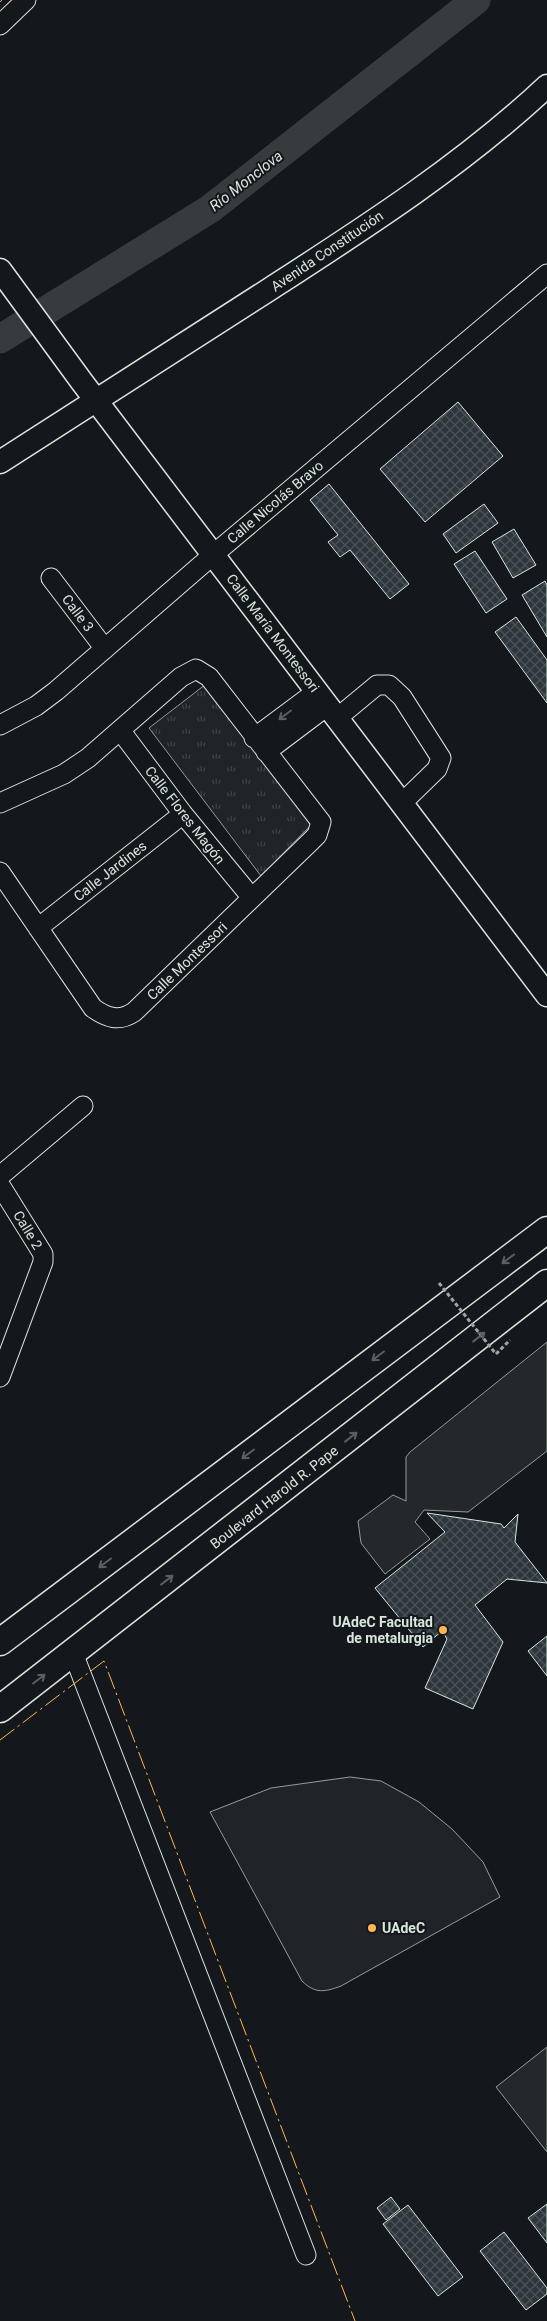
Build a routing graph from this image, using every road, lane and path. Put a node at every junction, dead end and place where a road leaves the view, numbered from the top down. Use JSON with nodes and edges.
{"nodes":[{"id":1,"x":26,"y":0,"type":"edge"},
{"id":2,"x":0,"y":25,"type":"edge"},
{"id":3,"x":547,"y":86,"type":"edge"},
{"id":4,"x":0,"y":270,"type":"edge"},
{"id":5,"x":547,"y":274,"type":"edge"},
{"id":6,"x":96,"y":400,"type":"junction"},
{"id":7,"x":0,"y":462,"type":"edge"},
{"id":8,"x":214,"y":554,"type":"junction"},
{"id":9,"x":52,"y":578,"type":"dead end"},
{"id":10,"x":105,"y":649,"type":"junction"},
{"id":11,"x":326,"y":706,"type":"junction"},
{"id":12,"x":0,"y":725,"type":"edge"},
{"id":13,"x":120,"y":730,"type":"junction"},
{"id":14,"x":260,"y":745,"type":"junction"},
{"id":15,"x":0,"y":803,"type":"edge"},
{"id":16,"x":402,"y":803,"type":"junction"},
{"id":17,"x":183,"y":814,"type":"junction"},
{"id":18,"x":0,"y":872,"type":"edge"},
{"id":19,"x":252,"y":898,"type":"junction"},
{"id":20,"x":38,"y":928,"type":"junction"},
{"id":21,"x":547,"y":995,"type":"edge"},
{"id":22,"x":83,"y":1106,"type":"dead end"},
{"id":23,"x":0,"y":1176,"type":"edge"},
{"id":24,"x":0,"y":1185,"type":"edge"},
{"id":25,"x":544,"y":1239,"type":"edge"},
{"id":26,"x":439,"y":1283,"type":"dead end"},
{"id":27,"x":547,"y":1284,"type":"edge"},
{"id":28,"x":516,"y":1334,"type":"dead end"},
{"id":29,"x":0,"y":1377,"type":"edge"},
{"id":30,"x":0,"y":1642,"type":"edge"},
{"id":31,"x":73,"y":1654,"type":"junction"},
{"id":32,"x":0,"y":1709,"type":"edge"},
{"id":33,"x":306,"y":2255,"type":"dead end"}],
"edges":[{"from":1,"to":2,"type":"street"},
{"from":3,"to":6,"type":"main road","name":"Avenida Constitución"},
{"from":4,"to":6,"type":"main road","name":"Calle María Montessori"},
{"from":5,"to":8,"type":"street","name":"Calle Nicolás Bravo"},
{"from":6,"to":7,"type":"main road","name":"Avenida Constitución"},
{"from":6,"to":8,"type":"main road","name":"Calle María Montessori"},
{"from":8,"to":10,"type":"street","name":"Calle Nicolás Bravo"},
{"from":8,"to":11,"type":"main road","name":"Calle María Montessori"},
{"from":9,"to":10,"type":"street","name":"Calle 3"},
{"from":10,"to":12,"type":"street","name":"Calle Nicolás Bravo"},
{"from":11,"to":14,"type":"street"},
{"from":11,"to":16,"type":"main road","name":"Calle María Montessori"},
{"from":11,"to":16,"type":"street"},
{"from":13,"to":14,"type":"street","name":"Calle Montessori"},
{"from":13,"to":15,"type":"street","name":"Calle Montessori"},
{"from":13,"to":17,"type":"street","name":"Calle Flores Magón"},
{"from":14,"to":19,"type":"street","name":"Calle Montessori"},
{"from":16,"to":21,"type":"main road","name":"Calle María Montessori"},
{"from":17,"to":19,"type":"street","name":"Calle Flores Magón"},
{"from":17,"to":20,"type":"street","name":"Calle Jardines"},
{"from":18,"to":20,"type":"street","name":"Calle Montessori"},
{"from":19,"to":20,"type":"street","name":"Calle Montessori"},
{"from":22,"to":23,"type":"street"},
{"from":24,"to":29,"type":"street","name":"Calle 2"},
{"from":25,"to":30,"type":"highway","one_way":true},
{"from":26,"to":28,"type":"path","bridge":true},
{"from":31,"to":27,"type":"highway","name":"Boulevard Harold R. Pape","one_way":true},
{"from":32,"to":31,"type":"highway","name":"Boulevard Harold R. Pape","one_way":true},
{"from":31,"to":33,"type":"street"}]}
